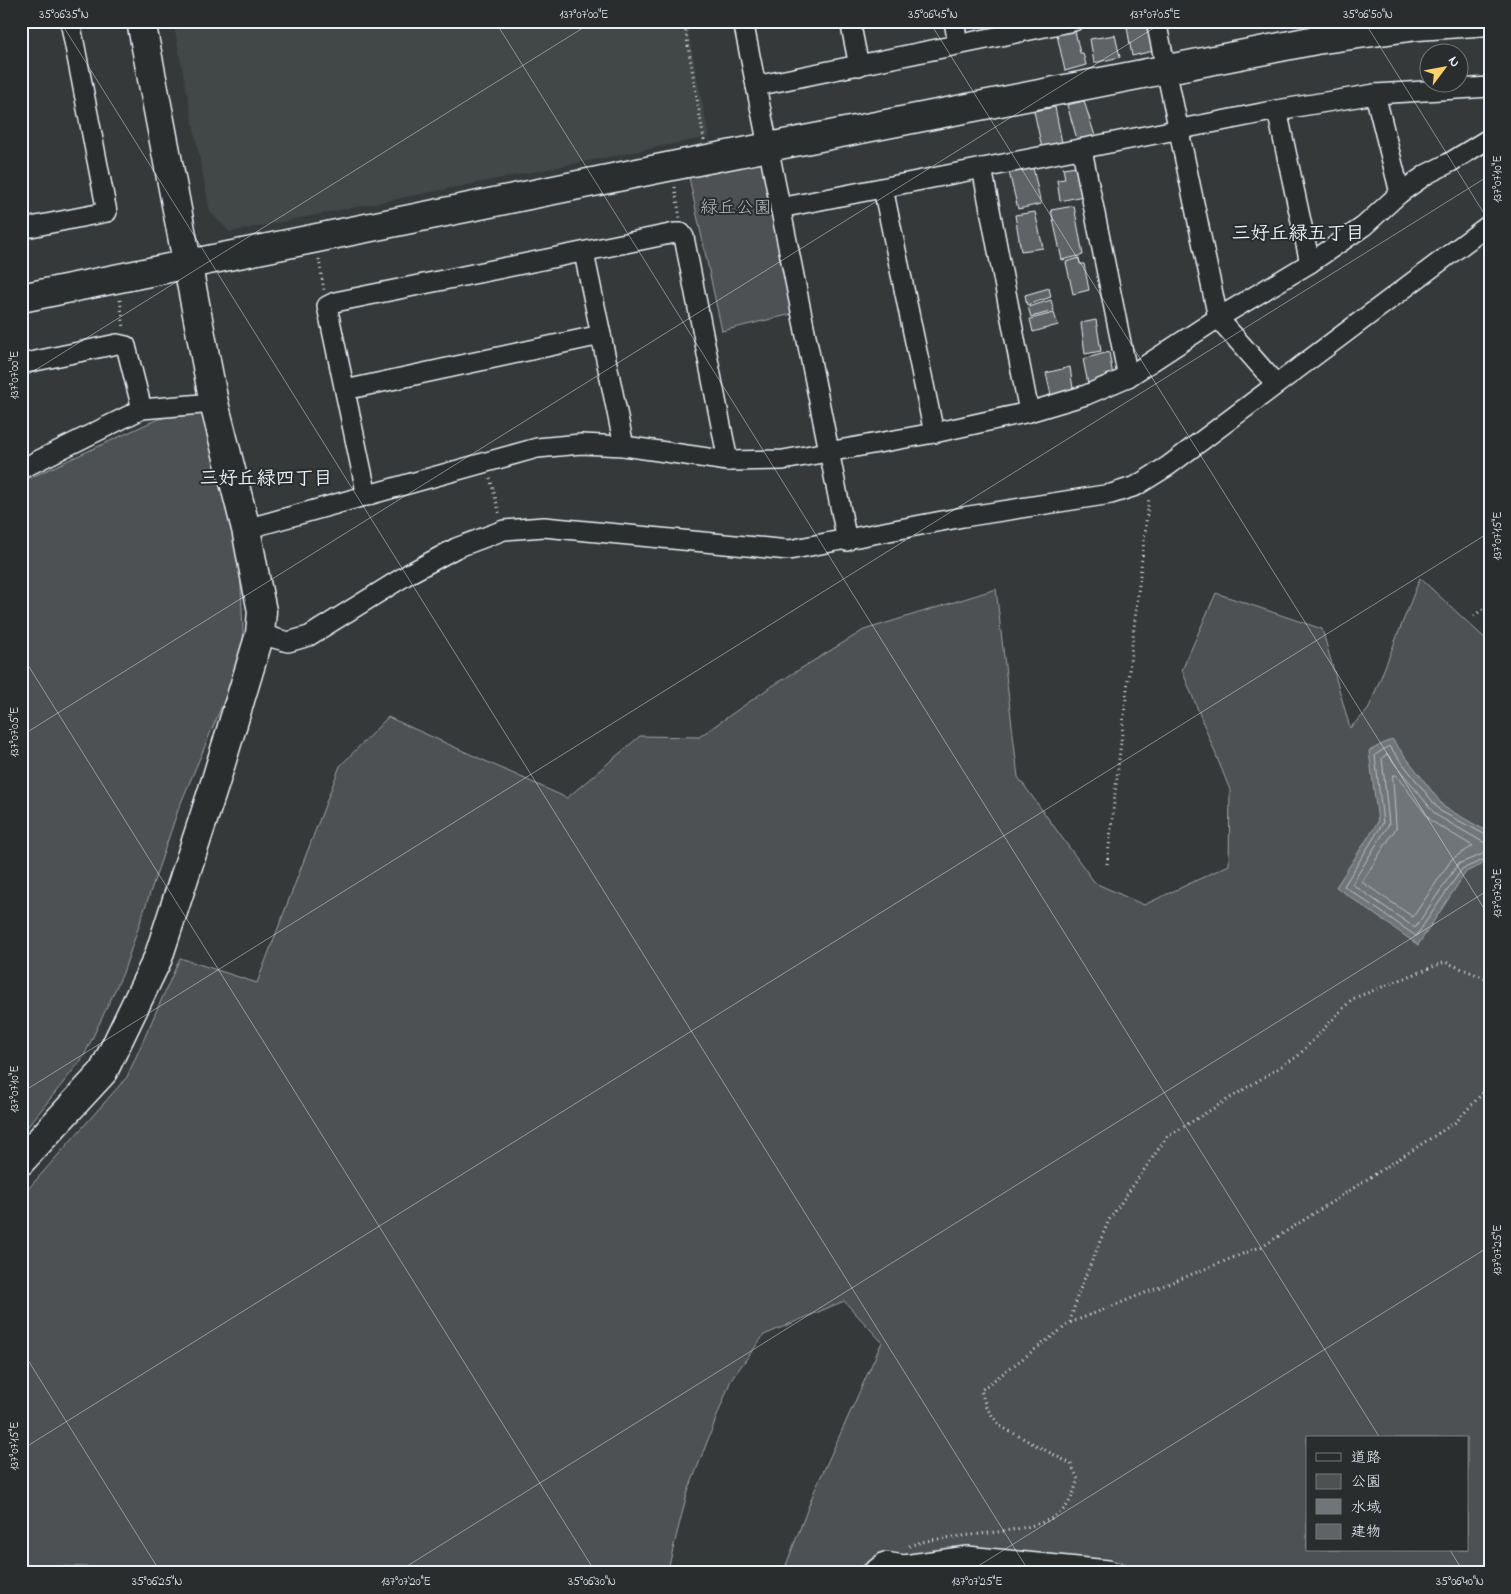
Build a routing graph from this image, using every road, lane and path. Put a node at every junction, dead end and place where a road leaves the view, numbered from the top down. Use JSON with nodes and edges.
{"nodes":[{"id":1,"x":70,"y":21,"type":"edge"},
{"id":2,"x":141,"y":21,"type":"edge"},
{"id":3,"x":684,"y":21,"type":"edge"},
{"id":4,"x":743,"y":21,"type":"edge"},
{"id":5,"x":850,"y":21,"type":"edge"},
{"id":6,"x":954,"y":21,"type":"edge"},
{"id":7,"x":1156,"y":21,"type":"edge"},
{"id":8,"x":1490,"y":21,"type":"edge"},
{"id":9,"x":1062,"y":22,"type":"edge"},
{"id":10,"x":1417,"y":24,"type":"edge"},
{"id":11,"x":958,"y":44,"type":"junction"},
{"id":12,"x":859,"y":66,"type":"junction"},
{"id":13,"x":1165,"y":69,"type":"junction"},
{"id":14,"x":756,"y":86,"type":"junction"},
{"id":15,"x":1490,"y":87,"type":"edge"},
{"id":16,"x":1375,"y":94,"type":"junction"},
{"id":17,"x":1277,"y":110,"type":"junction"},
{"id":18,"x":1179,"y":130,"type":"junction"},
{"id":19,"x":1490,"y":138,"type":"edge"},
{"id":20,"x":767,"y":148,"type":"junction"},
{"id":21,"x":1082,"y":150,"type":"junction"},
{"id":22,"x":707,"y":160,"type":"junction"},
{"id":23,"x":672,"y":166,"type":"junction"},
{"id":24,"x":982,"y":168,"type":"junction"},
{"id":25,"x":883,"y":188,"type":"junction"},
{"id":26,"x":1400,"y":193,"type":"junction"},
{"id":27,"x":780,"y":208,"type":"junction"},
{"id":28,"x":1490,"y":224,"type":"edge"},
{"id":29,"x":21,"y":229,"type":"edge"},
{"id":30,"x":681,"y":233,"type":"junction"},
{"id":31,"x":316,"y":238,"type":"junction"},
{"id":32,"x":584,"y":253,"type":"junction"},
{"id":33,"x":1310,"y":264,"type":"junction"},
{"id":34,"x":187,"y":265,"type":"junction"},
{"id":35,"x":21,"y":298,"type":"edge"},
{"id":36,"x":121,"y":303,"type":"dead end"},
{"id":37,"x":327,"y":306,"type":"junction"},
{"id":38,"x":1218,"y":318,"type":"junction"},
{"id":39,"x":601,"y":335,"type":"junction"},
{"id":40,"x":126,"y":346,"type":"junction"},
{"id":41,"x":21,"y":364,"type":"edge"},
{"id":42,"x":1128,"y":377,"type":"junction"},
{"id":43,"x":1276,"y":384,"type":"junction"},
{"id":44,"x":346,"y":390,"type":"junction"},
{"id":45,"x":214,"y":402,"type":"junction"},
{"id":46,"x":142,"y":409,"type":"junction"},
{"id":47,"x":1029,"y":412,"type":"junction"},
{"id":48,"x":934,"y":433,"type":"junction"},
{"id":49,"x":624,"y":446,"type":"junction"},
{"id":50,"x":829,"y":451,"type":"junction"},
{"id":51,"x":728,"y":462,"type":"junction"},
{"id":52,"x":485,"y":463,"type":"junction"},
{"id":53,"x":21,"y":469,"type":"edge"},
{"id":54,"x":1152,"y":476,"type":"junction"},
{"id":55,"x":367,"y":496,"type":"junction"},
{"id":56,"x":246,"y":529,"type":"junction"},
{"id":57,"x":504,"y":530,"type":"junction"},
{"id":58,"x":847,"y":541,"type":"junction"},
{"id":59,"x":1490,"y":603,"type":"edge"},
{"id":60,"x":1474,"y":616,"type":"dead end"},
{"id":61,"x":260,"y":634,"type":"junction"},
{"id":62,"x":1107,"y":864,"type":"dead end"},
{"id":63,"x":1490,"y":980,"type":"edge"},
{"id":64,"x":1490,"y":1085,"type":"edge"},
{"id":65,"x":21,"y":1161,"type":"edge"},
{"id":66,"x":1070,"y":1323,"type":"junction"},
{"id":67,"x":878,"y":1568,"type":"edge"},
{"id":68,"x":1119,"y":1573,"type":"edge"}],
"edges":[{"from":1,"to":29,"type":"street"},
{"from":2,"to":34,"type":"street"},
{"from":3,"to":22,"type":"path"},
{"from":4,"to":14,"type":"street"},
{"from":5,"to":12,"type":"street"},
{"from":6,"to":11,"type":"street"},
{"from":7,"to":13,"type":"street"},
{"from":8,"to":10,"type":"street"},
{"from":9,"to":11,"type":"street"},
{"from":10,"to":13,"type":"street"},
{"from":11,"to":12,"type":"street"},
{"from":12,"to":14,"type":"street"},
{"from":13,"to":18,"type":"street"},
{"from":13,"to":20,"type":"street"},
{"from":14,"to":20,"type":"street"},
{"from":15,"to":16,"type":"street"},
{"from":16,"to":17,"type":"street"},
{"from":16,"to":26,"type":"street"},
{"from":17,"to":18,"type":"street"},
{"from":17,"to":33,"type":"street"},
{"from":18,"to":21,"type":"street"},
{"from":18,"to":38,"type":"street"},
{"from":19,"to":26,"type":"street"},
{"from":20,"to":22,"type":"street"},
{"from":20,"to":27,"type":"street"},
{"from":21,"to":24,"type":"street"},
{"from":21,"to":42,"type":"street"},
{"from":22,"to":23,"type":"street"},
{"from":23,"to":30,"type":"path"},
{"from":23,"to":31,"type":"street"},
{"from":24,"to":25,"type":"street"},
{"from":24,"to":47,"type":"street"},
{"from":25,"to":27,"type":"street"},
{"from":25,"to":48,"type":"street"},
{"from":26,"to":33,"type":"street"},
{"from":27,"to":50,"type":"street"},
{"from":28,"to":43,"type":"street"},
{"from":30,"to":32,"type":"street"},
{"from":30,"to":51,"type":"street"},
{"from":31,"to":34,"type":"street"},
{"from":31,"to":37,"type":"path"},
{"from":32,"to":37,"type":"street"},
{"from":32,"to":39,"type":"street"},
{"from":33,"to":38,"type":"street"},
{"from":34,"to":35,"type":"street"},
{"from":34,"to":45,"type":"street"},
{"from":36,"to":40,"type":"path"},
{"from":37,"to":44,"type":"street"},
{"from":38,"to":42,"type":"street"},
{"from":38,"to":43,"type":"street"},
{"from":39,"to":44,"type":"street"},
{"from":39,"to":49,"type":"street"},
{"from":40,"to":41,"type":"street"},
{"from":40,"to":46,"type":"street"},
{"from":42,"to":47,"type":"street"},
{"from":43,"to":54,"type":"street"},
{"from":44,"to":55,"type":"street"},
{"from":45,"to":46,"type":"street"},
{"from":45,"to":56,"type":"street"},
{"from":46,"to":53,"type":"street"},
{"from":47,"to":48,"type":"street"},
{"from":48,"to":50,"type":"street"},
{"from":49,"to":51,"type":"street"},
{"from":49,"to":52,"type":"street"},
{"from":50,"to":51,"type":"street"},
{"from":50,"to":58,"type":"street"},
{"from":52,"to":55,"type":"street"},
{"from":52,"to":57,"type":"path"},
{"from":54,"to":58,"type":"street"},
{"from":54,"to":62,"type":"path"},
{"from":55,"to":56,"type":"street"},
{"from":56,"to":61,"type":"street"},
{"from":57,"to":58,"type":"street"},
{"from":57,"to":61,"type":"street"},
{"from":59,"to":60,"type":"path"},
{"from":61,"to":65,"type":"street"},
{"from":63,"to":66,"type":"path"},
{"from":64,"to":66,"type":"path"},
{"from":66,"to":67,"type":"path"},
{"from":67,"to":68,"type":"street"}]}
